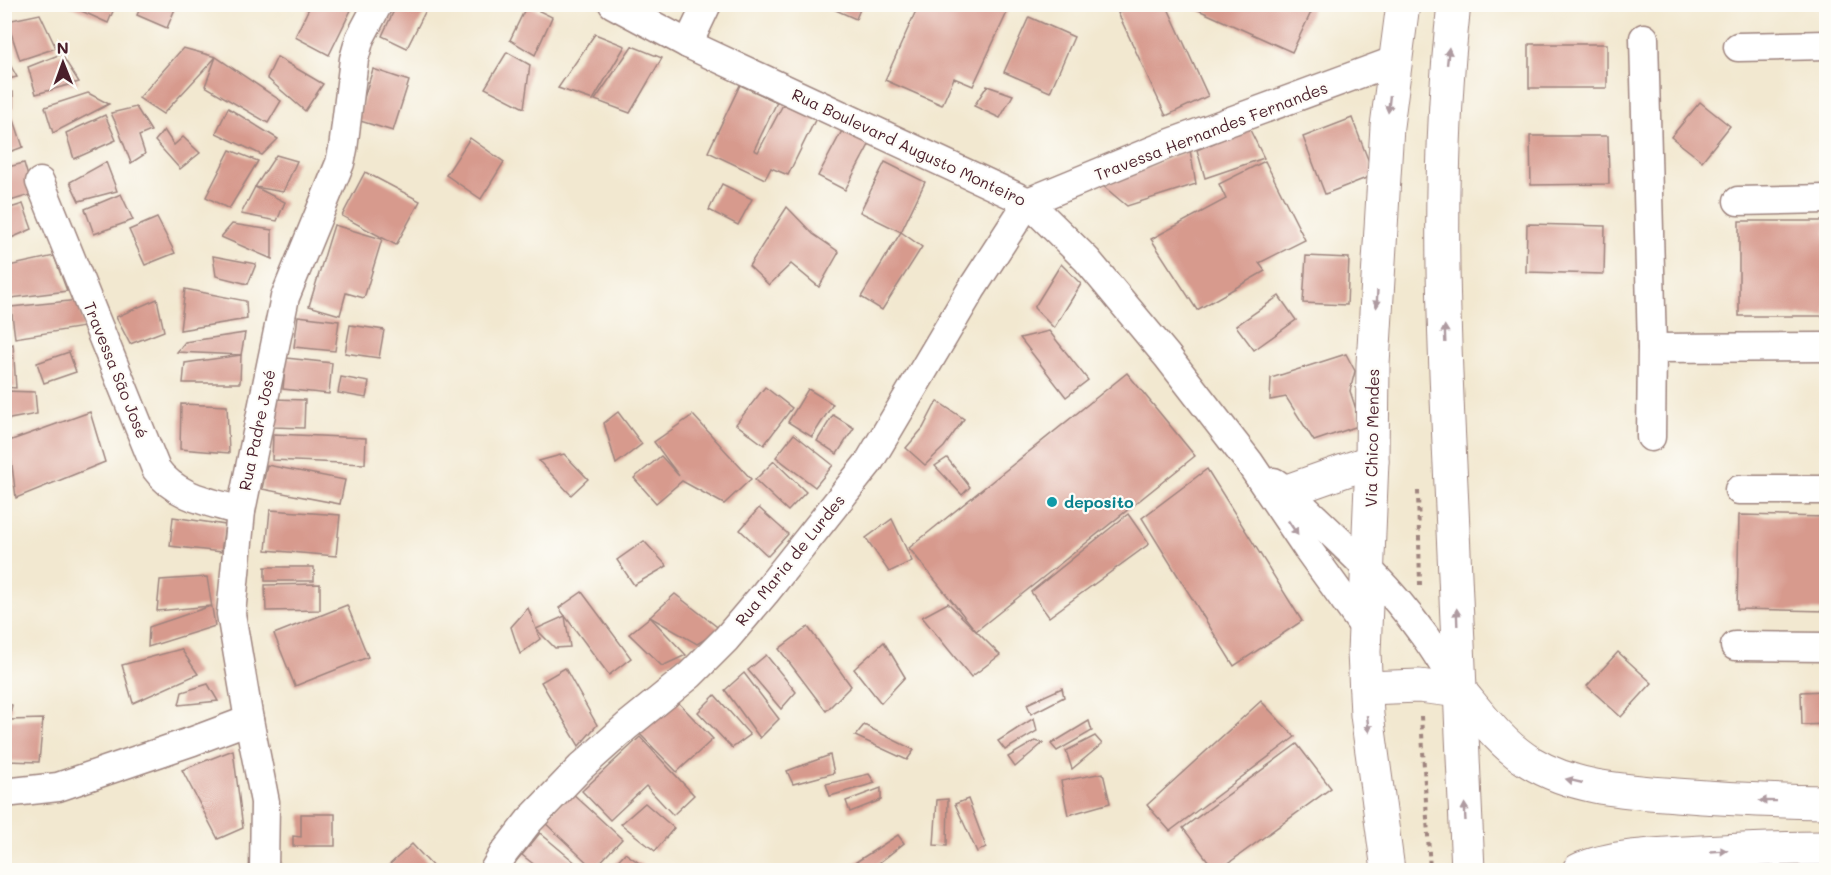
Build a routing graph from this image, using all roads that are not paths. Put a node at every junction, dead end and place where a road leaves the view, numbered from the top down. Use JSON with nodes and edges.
{"nodes":[{"id":1,"x":378,"y":4,"type":"edge"},
{"id":2,"x":613,"y":4,"type":"edge"},
{"id":3,"x":707,"y":4,"type":"edge"},
{"id":4,"x":1402,"y":4,"type":"edge"},
{"id":5,"x":1454,"y":4,"type":"edge"},
{"id":6,"x":1644,"y":38,"type":"dead end"},
{"id":7,"x":688,"y":44,"type":"junction"},
{"id":8,"x":1827,"y":45,"type":"edge"},
{"id":9,"x":1738,"y":47,"type":"dead end"},
{"id":10,"x":1394,"y":61,"type":"junction"},
{"id":11,"x":40,"y":182,"type":"dead end"},
{"id":12,"x":1827,"y":199,"type":"edge"},
{"id":13,"x":1738,"y":201,"type":"dead end"},
{"id":14,"x":1028,"y":202,"type":"junction"},
{"id":15,"x":1652,"y":348,"type":"junction"},
{"id":16,"x":1827,"y":348,"type":"edge"},
{"id":17,"x":1651,"y":436,"type":"dead end"},
{"id":18,"x":1372,"y":461,"type":"junction"},
{"id":19,"x":1249,"y":462,"type":"junction"},
{"id":20,"x":1739,"y":490,"type":"dead end"},
{"id":21,"x":1827,"y":490,"type":"edge"},
{"id":22,"x":1287,"y":491,"type":"junction"},
{"id":23,"x":241,"y":511,"type":"junction"},
{"id":24,"x":1367,"y":568,"type":"junction"},
{"id":25,"x":1364,"y":627,"type":"junction"},
{"id":26,"x":1735,"y":646,"type":"dead end"},
{"id":27,"x":1827,"y":647,"type":"edge"},
{"id":28,"x":1366,"y":688,"type":"junction"},
{"id":29,"x":1460,"y":691,"type":"junction"},
{"id":30,"x":249,"y":720,"type":"junction"},
{"id":31,"x":4,"y":793,"type":"edge"},
{"id":32,"x":1827,"y":802,"type":"edge"},
{"id":33,"x":1827,"y":848,"type":"edge"},
{"id":34,"x":264,"y":870,"type":"edge"},
{"id":35,"x":494,"y":870,"type":"edge"},
{"id":36,"x":1388,"y":870,"type":"edge"},
{"id":37,"x":1468,"y":870,"type":"edge"},
{"id":38,"x":1579,"y":870,"type":"edge"}],
"edges":[{"from":1,"to":23,"type":"street","name":"Rua Padre José"},
{"from":2,"to":7,"type":"street","name":"Rua Boulevard Augusto Monteiro"},
{"from":3,"to":7,"type":"street"},
{"from":4,"to":10,"type":"main road","name":"Via Chico Mendes"},
{"from":29,"to":5,"type":"main road","one_way":true},
{"from":6,"to":15,"type":"street"},
{"from":7,"to":14,"type":"street","name":"Rua Boulevard Augusto Monteiro"},
{"from":8,"to":9,"type":"street"},
{"from":10,"to":14,"type":"street","name":"Travessa Hernandes Fernandes"},
{"from":10,"to":18,"type":"main road","name":"Via Chico Mendes","one_way":true},
{"from":11,"to":23,"type":"street","name":"Travessa São José"},
{"from":12,"to":13,"type":"street"},
{"from":14,"to":19,"type":"street","name":"Rua Boulevard Augusto Monteiro"},
{"from":14,"to":35,"type":"street","name":"Rua Maria de Lurdes"},
{"from":15,"to":16,"type":"street"},
{"from":15,"to":17,"type":"street"},
{"from":18,"to":22,"type":"main road"},
{"from":18,"to":24,"type":"main road","name":"Via Chico Mendes"},
{"from":19,"to":22,"type":"street","name":"Rua Boulevard Augusto Monteiro"},
{"from":19,"to":25,"type":"street","name":"Rua Boulevard Augusto Monteiro","one_way":true},
{"from":20,"to":21,"type":"street"},
{"from":22,"to":24,"type":"street","name":"Rua Boulevard Augusto Monteiro"},
{"from":23,"to":30,"type":"street","name":"Rua Padre José"},
{"from":24,"to":25,"type":"main road","name":"Via Chico Mendes"},
{"from":24,"to":29,"type":"street","name":"Rua Boulevard Augusto Monteiro"},
{"from":25,"to":28,"type":"main road","name":"Via Chico Mendes"},
{"from":26,"to":27,"type":"street"},
{"from":28,"to":29,"type":"main road"},
{"from":28,"to":36,"type":"main road","name":"Via Chico Mendes","one_way":true},
{"from":32,"to":29,"type":"main road","one_way":true},
{"from":37,"to":29,"type":"main road","one_way":true},
{"from":30,"to":31,"type":"street"},
{"from":30,"to":34,"type":"street","name":"Rua Padre José"},
{"from":38,"to":33,"type":"main road","one_way":true}]}
